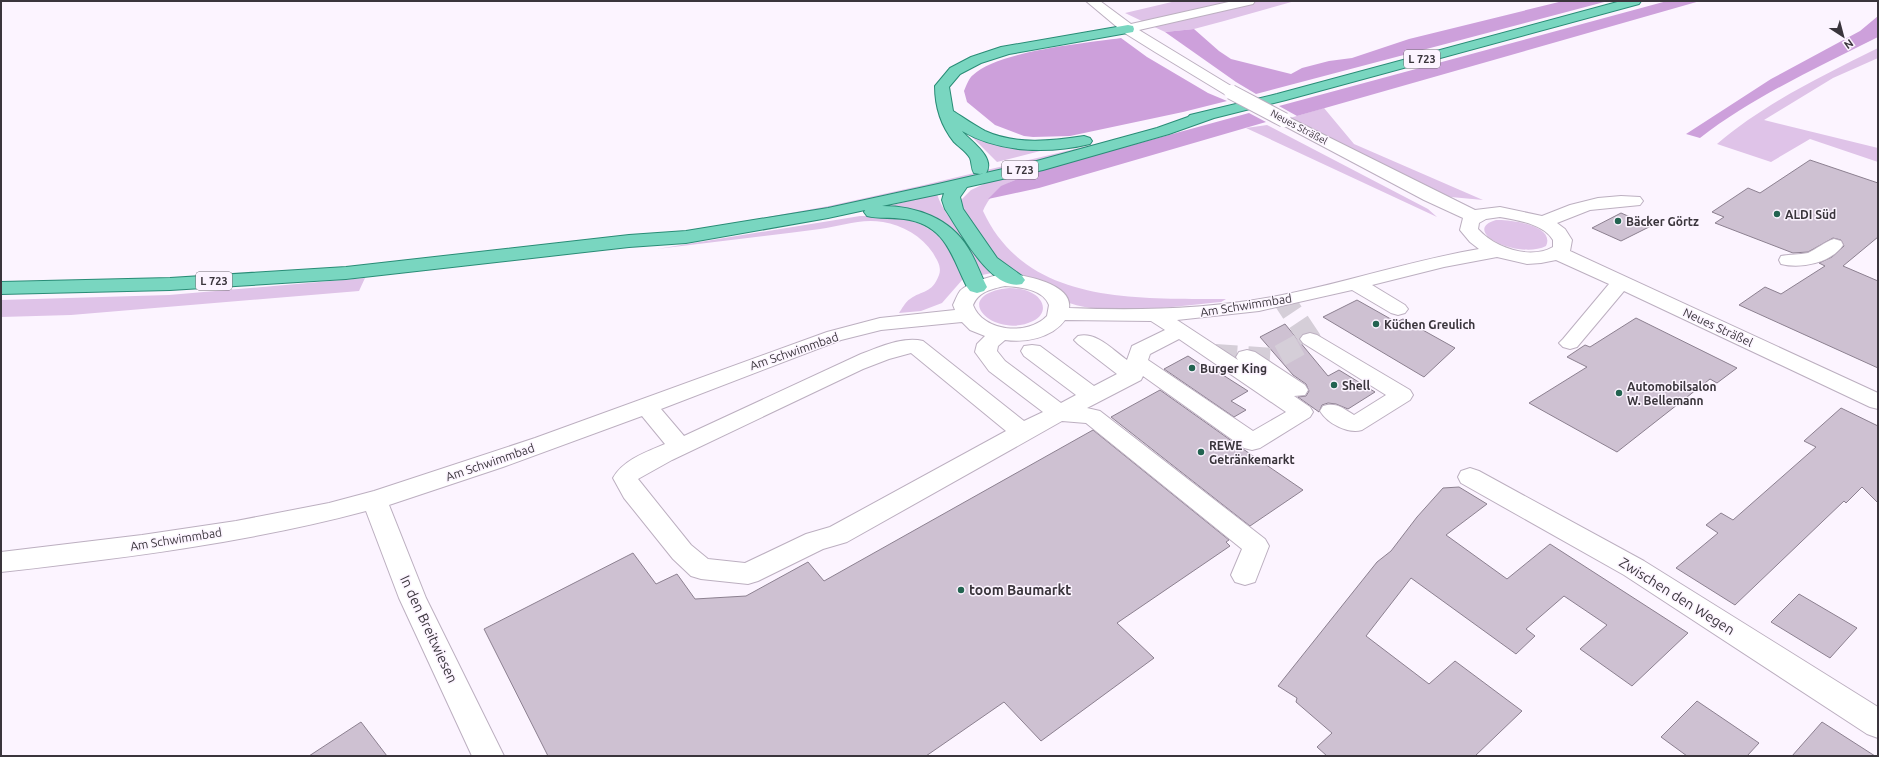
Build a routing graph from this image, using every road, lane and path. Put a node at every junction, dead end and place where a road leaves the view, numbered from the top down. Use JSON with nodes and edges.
{"nodes":[{"id":1,"x":1092,"y":1,"type":"edge"},
{"id":2,"x":1249,"y":1,"type":"edge"},
{"id":3,"x":1635,"y":1,"type":"edge"},
{"id":4,"x":1128,"y":29,"type":"junction"},
{"id":5,"x":946,"y":114,"type":"junction"},
{"id":6,"x":1208,"y":115,"type":"junction"},
{"id":7,"x":1103,"y":139,"type":"junction"},
{"id":8,"x":980,"y":170,"type":"junction"},
{"id":9,"x":962,"y":183,"type":"junction"},
{"id":10,"x":1634,"y":201,"type":"dead end"},
{"id":11,"x":828,"y":213,"type":"junction"},
{"id":12,"x":1475,"y":217,"type":"junction"},
{"id":13,"x":1543,"y":223,"type":"junction"},
{"id":14,"x":1472,"y":236,"type":"junction"},
{"id":15,"x":629,"y":241,"type":"junction"},
{"id":16,"x":1834,"y":245,"type":"dead end"},
{"id":17,"x":1497,"y":251,"type":"junction"},
{"id":18,"x":1557,"y":253,"type":"junction"},
{"id":19,"x":1788,"y":260,"type":"dead end"},
{"id":20,"x":1430,"y":263,"type":"junction"},
{"id":21,"x":1015,"y":280,"type":"junction"},
{"id":22,"x":1622,"y":282,"type":"junction"},
{"id":23,"x":1355,"y":283,"type":"junction"},
{"id":24,"x":977,"y":287,"type":"junction"},
{"id":25,"x":1,"y":288,"type":"edge"},
{"id":26,"x":1398,"y":309,"type":"dead end"},
{"id":27,"x":1059,"y":314,"type":"junction"},
{"id":28,"x":966,"y":315,"type":"junction"},
{"id":29,"x":1156,"y":316,"type":"junction"},
{"id":30,"x":1179,"y":331,"type":"junction"},
{"id":31,"x":999,"y":334,"type":"junction"},
{"id":32,"x":1310,"y":339,"type":"dead end"},
{"id":33,"x":1085,"y":340,"type":"dead end"},
{"id":34,"x":1570,"y":343,"type":"dead end"},
{"id":35,"x":1032,"y":351,"type":"dead end"},
{"id":36,"x":1247,"y":357,"type":"dead end"},
{"id":37,"x":1297,"y":390,"type":"dead end"},
{"id":38,"x":1092,"y":396,"type":"junction"},
{"id":39,"x":1878,"y":402,"type":"edge"},
{"id":40,"x":646,"y":406,"type":"junction"},
{"id":41,"x":1331,"y":411,"type":"dead end"},
{"id":42,"x":1060,"y":412,"type":"junction"},
{"id":43,"x":1022,"y":432,"type":"junction"},
{"id":44,"x":680,"y":447,"type":"junction"},
{"id":45,"x":1470,"y":477,"type":"dead end"},
{"id":46,"x":374,"y":500,"type":"junction"},
{"id":47,"x":1,"y":562,"type":"edge"},
{"id":48,"x":1245,"y":574,"type":"dead end"},
{"id":49,"x":1878,"y":724,"type":"edge"},
{"id":50,"x":488,"y":756,"type":"edge"}],
"edges":[{"from":1,"to":4,"type":"street","name":"Neues Sträßel"},
{"from":2,"to":4,"type":"street"},
{"from":3,"to":6,"type":"main road","number":"L 723"},
{"from":4,"to":5,"type":"main road"},
{"from":4,"to":12,"type":"street","name":"Neues Sträßel","bridge":true},
{"from":5,"to":7,"type":"main road"},
{"from":5,"to":8,"type":"main road"},
{"from":6,"to":7,"type":"main road","number":"L 723"},
{"from":6,"to":9,"type":"main road","number":"L 723"},
{"from":7,"to":8,"type":"main road","number":"L 723"},
{"from":8,"to":15,"type":"main road","number":"L 723"},
{"from":9,"to":11,"type":"main road","number":"L 723"},
{"from":9,"to":21,"type":"main road"},
{"from":10,"to":13,"type":"street"},
{"from":11,"to":15,"type":"main road","number":"L 723"},
{"from":11,"to":24,"type":"main road"},
{"from":12,"to":13,"type":"street"},
{"from":12,"to":14,"type":"street"},
{"from":13,"to":18,"type":"street"},
{"from":14,"to":17,"type":"street"},
{"from":14,"to":20,"type":"street","name":"Am Schwimmbad"},
{"from":15,"to":25,"type":"main road","number":"L 723"},
{"from":16,"to":19,"type":"street"},
{"from":17,"to":18,"type":"street"},
{"from":17,"to":20,"type":"street","name":"Am Schwimmbad"},
{"from":18,"to":22,"type":"street","name":"Neues Sträßel"},
{"from":20,"to":23,"type":"street","name":"Am Schwimmbad"},
{"from":21,"to":24,"type":"street"},
{"from":21,"to":27,"type":"street"},
{"from":22,"to":34,"type":"street"},
{"from":22,"to":39,"type":"street","name":"Neues Sträßel"},
{"from":23,"to":26,"type":"street"},
{"from":23,"to":29,"type":"street","name":"Am Schwimmbad"},
{"from":24,"to":28,"type":"street"},
{"from":27,"to":29,"type":"street","name":"Am Schwimmbad"},
{"from":27,"to":31,"type":"street"},
{"from":28,"to":31,"type":"street"},
{"from":28,"to":40,"type":"street","name":"Am Schwimmbad"},
{"from":29,"to":30,"type":"street"},
{"from":30,"to":30,"type":"street"},
{"from":31,"to":42,"type":"street"},
{"from":32,"to":41,"type":"street"},
{"from":33,"to":38,"type":"street"},
{"from":35,"to":38,"type":"street"},
{"from":36,"to":37,"type":"street"},
{"from":38,"to":42,"type":"street"},
{"from":40,"to":44,"type":"street"},
{"from":40,"to":46,"type":"street","name":"Am Schwimmbad"},
{"from":42,"to":43,"type":"street"},
{"from":42,"to":48,"type":"street"},
{"from":43,"to":44,"type":"street"},
{"from":43,"to":44,"type":"street"},
{"from":45,"to":49,"type":"street","name":"Zwischen den Wegen"},
{"from":46,"to":47,"type":"street","name":"Am Schwimmbad"},
{"from":46,"to":50,"type":"street","name":"In den Breitwiesen"}]}
